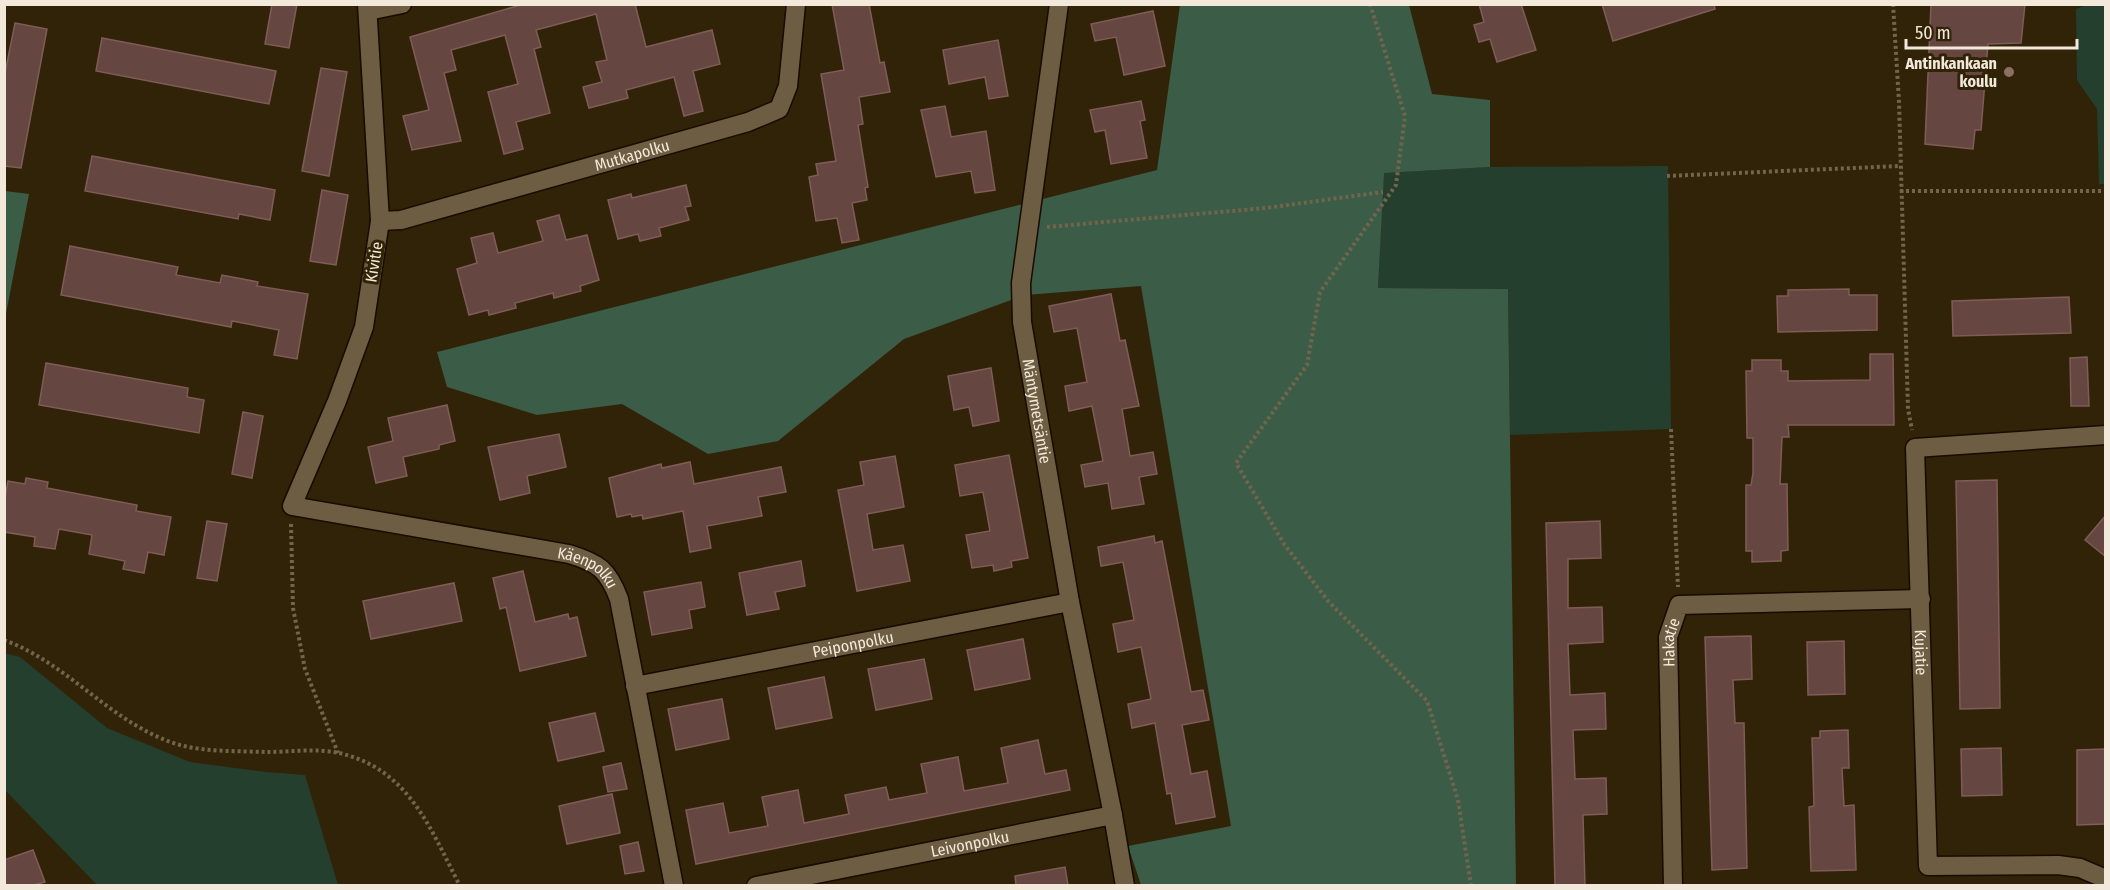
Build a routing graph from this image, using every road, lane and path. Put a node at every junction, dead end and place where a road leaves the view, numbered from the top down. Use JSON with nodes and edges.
{"nodes":[{"id":1,"x":402,"y":4,"type":"edge"},
{"id":2,"x":796,"y":4,"type":"edge"},
{"id":3,"x":1059,"y":4,"type":"edge"},
{"id":4,"x":1370,"y":4,"type":"edge"},
{"id":5,"x":1893,"y":4,"type":"edge"},
{"id":6,"x":368,"y":8,"type":"edge"},
{"id":7,"x":1900,"y":166,"type":"junction"},
{"id":8,"x":1667,"y":176,"type":"dead end"},
{"id":9,"x":1900,"y":190,"type":"junction"},
{"id":10,"x":2106,"y":191,"type":"edge"},
{"id":11,"x":1383,"y":192,"type":"dead end"},
{"id":12,"x":380,"y":221,"type":"junction"},
{"id":13,"x":1029,"y":229,"type":"junction"},
{"id":14,"x":1671,"y":429,"type":"dead end"},
{"id":15,"x":2106,"y":435,"type":"edge"},
{"id":16,"x":1916,"y":448,"type":"junction"},
{"id":17,"x":292,"y":506,"type":"junction"},
{"id":18,"x":1921,"y":599,"type":"junction"},
{"id":19,"x":1070,"y":602,"type":"junction"},
{"id":20,"x":1679,"y":605,"type":"junction"},
{"id":21,"x":4,"y":640,"type":"edge"},
{"id":22,"x":635,"y":686,"type":"junction"},
{"id":23,"x":338,"y":753,"type":"junction"},
{"id":24,"x":1113,"y":815,"type":"junction"},
{"id":25,"x":2106,"y":879,"type":"edge"},
{"id":26,"x":460,"y":885,"type":"edge"},
{"id":27,"x":674,"y":885,"type":"edge"},
{"id":28,"x":756,"y":885,"type":"edge"},
{"id":29,"x":1125,"y":885,"type":"edge"},
{"id":30,"x":1471,"y":885,"type":"edge"},
{"id":31,"x":1673,"y":885,"type":"edge"}],
"edges":[{"from":1,"to":6,"type":"street"},
{"from":2,"to":12,"type":"street","name":"Mutkapolku"},
{"from":3,"to":13,"type":"street","name":"Mäntymetsäntie"},
{"from":4,"to":30,"type":"path"},
{"from":5,"to":7,"type":"path"},
{"from":6,"to":12,"type":"street","name":"Kivitie"},
{"from":7,"to":8,"type":"path"},
{"from":7,"to":9,"type":"path"},
{"from":9,"to":10,"type":"path"},
{"from":9,"to":16,"type":"path"},
{"from":11,"to":13,"type":"path"},
{"from":12,"to":17,"type":"street","name":"Kivitie"},
{"from":13,"to":19,"type":"street","name":"Mäntymetsäntie"},
{"from":14,"to":20,"type":"path"},
{"from":15,"to":16,"type":"street"},
{"from":16,"to":18,"type":"street","name":"Kujatie"},
{"from":17,"to":22,"type":"street","name":"Käenpolku"},
{"from":17,"to":23,"type":"path"},
{"from":18,"to":20,"type":"street","name":"Hakatie"},
{"from":18,"to":25,"type":"street","name":"Kujatie"},
{"from":19,"to":22,"type":"street","name":"Peiponpolku"},
{"from":19,"to":24,"type":"street","name":"Mäntymetsäntie"},
{"from":20,"to":31,"type":"street","name":"Hakatie"},
{"from":21,"to":23,"type":"path"},
{"from":22,"to":27,"type":"street","name":"Käenpolku"},
{"from":23,"to":26,"type":"path"},
{"from":24,"to":28,"type":"street","name":"Leivonpolku"},
{"from":24,"to":29,"type":"street"}]}
